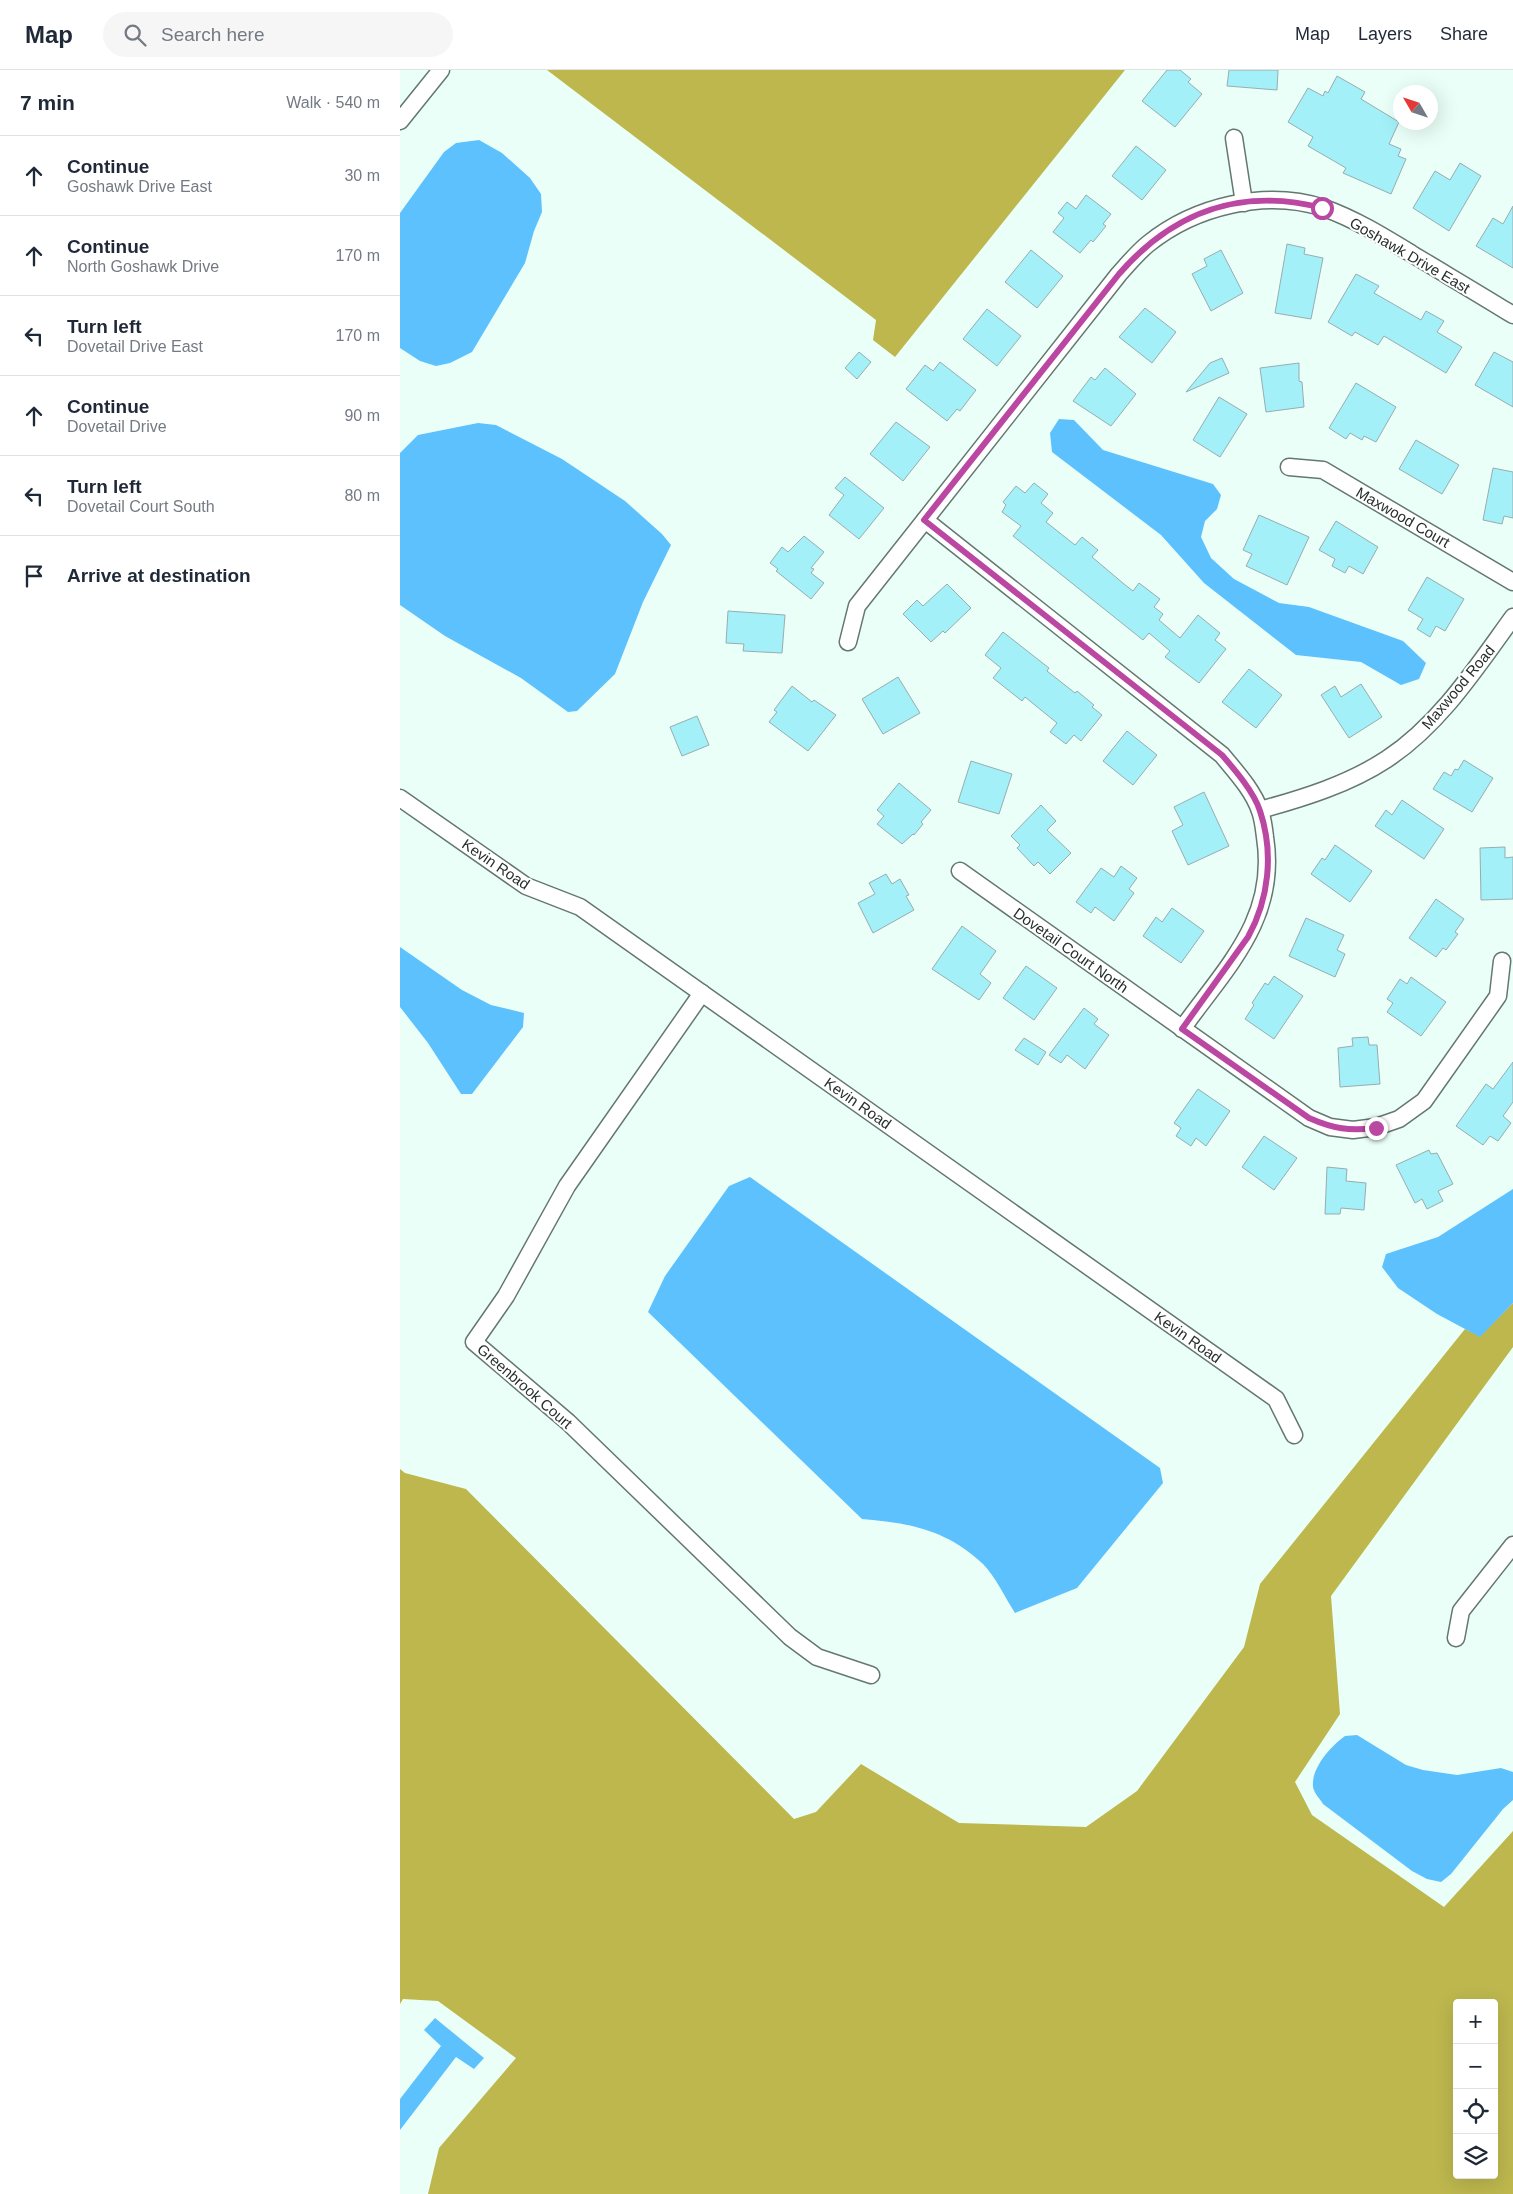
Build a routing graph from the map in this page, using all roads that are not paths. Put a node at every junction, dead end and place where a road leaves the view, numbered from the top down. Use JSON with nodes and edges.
{"nodes":[{"id":1,"x":441,"y":70,"type":"edge"},
{"id":2,"x":400,"y":121,"type":"edge"},
{"id":3,"x":1234,"y":138,"type":"dead end"},
{"id":4,"x":1244,"y":203,"type":"junction"},
{"id":5,"x":1513,"y":314,"type":"edge"},
{"id":6,"x":1289,"y":467,"type":"dead end"},
{"id":7,"x":924,"y":520,"type":"junction"},
{"id":8,"x":1513,"y":582,"type":"edge"},
{"id":9,"x":1513,"y":617,"type":"edge"},
{"id":10,"x":848,"y":642,"type":"dead end"},
{"id":11,"x":400,"y":798,"type":"edge"},
{"id":12,"x":1260,"y":810,"type":"junction"},
{"id":13,"x":960,"y":872,"type":"dead end"},
{"id":14,"x":1502,"y":961,"type":"dead end"},
{"id":15,"x":702,"y":993,"type":"junction"},
{"id":16,"x":1182,"y":1029,"type":"junction"},
{"id":17,"x":1294,"y":1435,"type":"dead end"},
{"id":18,"x":1513,"y":1545,"type":"edge"},
{"id":19,"x":1456,"y":1638,"type":"dead end"},
{"id":20,"x":870,"y":1675,"type":"dead end"}],
"edges":[{"from":1,"to":2,"type":"street"},
{"from":3,"to":4,"type":"street"},
{"from":4,"to":5,"type":"street","name":"Goshawk Drive East"},
{"from":4,"to":7,"type":"street","name":"Goshawk Drive East"},
{"from":6,"to":8,"type":"street","name":"Maxwood Court"},
{"from":7,"to":10,"type":"street","name":"Goshawk Drive East"},
{"from":7,"to":12,"type":"street"},
{"from":9,"to":12,"type":"street","name":"Maxwood Road"},
{"from":11,"to":15,"type":"street","name":"Kevin Road"},
{"from":12,"to":16,"type":"street"},
{"from":13,"to":16,"type":"street","name":"Dovetail Court North"},
{"from":14,"to":16,"type":"street","name":"Dovetail Court North"},
{"from":15,"to":17,"type":"street","name":"Kevin Road"},
{"from":15,"to":20,"type":"street","name":"Greenbrook Court"},
{"from":18,"to":19,"type":"street"}]}
